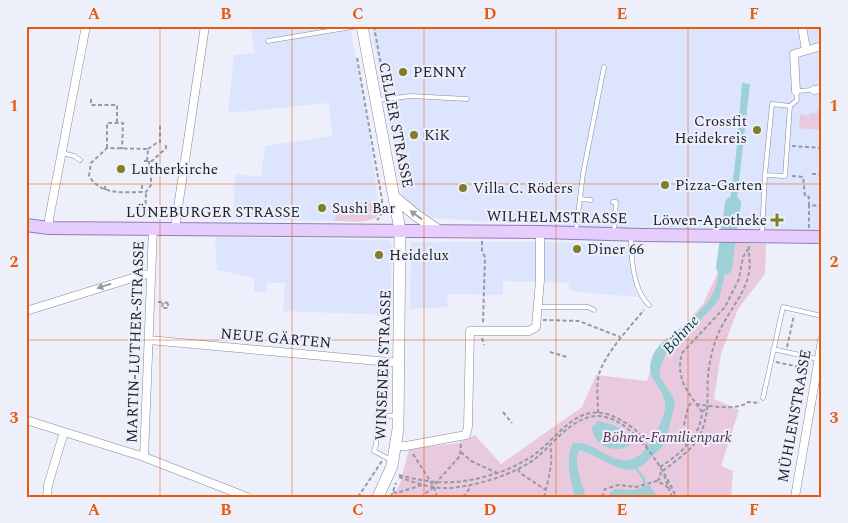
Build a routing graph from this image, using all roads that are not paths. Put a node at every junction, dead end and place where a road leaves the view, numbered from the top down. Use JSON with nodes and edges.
{"nodes":[{"id":1,"x":86,"y":26,"type":"edge"},
{"id":2,"x":205,"y":26,"type":"edge"},
{"id":3,"x":358,"y":26,"type":"edge"},
{"id":4,"x":362,"y":26,"type":"edge"},
{"id":5,"x":802,"y":26,"type":"edge"},
{"id":6,"x":268,"y":41,"type":"dead end"},
{"id":7,"x":822,"y":46,"type":"edge"},
{"id":8,"x":806,"y":50,"type":"junction"},
{"id":9,"x":604,"y":67,"type":"dead end"},
{"id":10,"x":818,"y":89,"type":"edge"},
{"id":11,"x":796,"y":91,"type":"junction"},
{"id":12,"x":467,"y":99,"type":"dead end"},
{"id":13,"x":376,"y":100,"type":"junction"},
{"id":14,"x":790,"y":106,"type":"junction"},
{"id":15,"x":62,"y":153,"type":"junction"},
{"id":16,"x":80,"y":160,"type":"road end"},
{"id":17,"x":765,"y":175,"type":"junction"},
{"id":18,"x":394,"y":197,"type":"junction"},
{"id":19,"x":580,"y":199,"type":"junction"},
{"id":20,"x":591,"y":200,"type":"dead end"},
{"id":21,"x":613,"y":202,"type":"dead end"},
{"id":22,"x":149,"y":223,"type":"junction"},
{"id":23,"x":26,"y":225,"type":"edge"},
{"id":24,"x":49,"y":228,"type":"junction"},
{"id":25,"x":176,"y":228,"type":"junction"},
{"id":26,"x":400,"y":230,"type":"junction"},
{"id":27,"x":439,"y":231,"type":"junction"},
{"id":28,"x":540,"y":232,"type":"junction"},
{"id":29,"x":576,"y":233,"type":"junction"},
{"id":30,"x":614,"y":234,"type":"junction"},
{"id":31,"x":631,"y":235,"type":"junction"},
{"id":32,"x":822,"y":237,"type":"edge"},
{"id":33,"x":750,"y":239,"type":"junction"},
{"id":34,"x":152,"y":274,"type":"junction"},
{"id":35,"x":649,"y":305,"type":"road end"},
{"id":36,"x":538,"y":307,"type":"junction"},
{"id":37,"x":594,"y":310,"type":"dead end"},
{"id":38,"x":26,"y":311,"type":"edge"},
{"id":39,"x":822,"y":316,"type":"edge"},
{"id":40,"x":149,"y":340,"type":"junction"},
{"id":41,"x":822,"y":340,"type":"edge"},
{"id":42,"x":773,"y":349,"type":"junction"},
{"id":43,"x":818,"y":359,"type":"junction"},
{"id":44,"x":400,"y":363,"type":"junction"},
{"id":45,"x":763,"y":398,"type":"dead end"},
{"id":46,"x":398,"y":416,"type":"junction"},
{"id":47,"x":26,"y":420,"type":"edge"},
{"id":48,"x":64,"y":432,"type":"junction"},
{"id":49,"x":396,"y":446,"type":"junction"},
{"id":50,"x":144,"y":457,"type":"junction"},
{"id":51,"x":388,"y":462,"type":"junction"},
{"id":52,"x":47,"y":497,"type":"edge"},
{"id":53,"x":247,"y":497,"type":"edge"},
{"id":54,"x":378,"y":497,"type":"edge"},
{"id":55,"x":795,"y":497,"type":"edge"}],
"edges":[{"from":1,"to":15,"type":"street"},
{"from":2,"to":25,"type":"street"},
{"from":3,"to":6,"type":"lane"},
{"from":4,"to":13,"type":"main road","name":"CELLER STRASSE"},
{"from":5,"to":8,"type":"street"},
{"from":7,"to":8,"type":"street"},
{"from":8,"to":11,"type":"street"},
{"from":9,"to":19,"type":"lane"},
{"from":10,"to":11,"type":"lane"},
{"from":11,"to":14,"type":"lane"},
{"from":12,"to":13,"type":"lane"},
{"from":13,"to":18,"type":"main road","name":"CELLER STRASSE"},
{"from":14,"to":17,"type":"lane"},
{"from":14,"to":17,"type":"lane"},
{"from":15,"to":16,"type":"lane"},
{"from":15,"to":24,"type":"street"},
{"from":17,"to":33,"type":"lane"},
{"from":18,"to":26,"type":"main road","name":"CELLER STRASSE"},
{"from":27,"to":18,"type":"main road","one_way":true},
{"from":19,"to":20,"type":"lane"},
{"from":19,"to":29,"type":"lane"},
{"from":21,"to":30,"type":"lane"},
{"from":22,"to":24,"type":"main road","name":"LÜNEBURGER STRASSE"},
{"from":22,"to":25,"type":"main road","name":"LÜNEBURGER STRASSE"},
{"from":22,"to":34,"type":"street","name":"MARTIN-LUTHER-STRASSE"},
{"from":23,"to":24,"type":"main road","name":"LÜNEBURGER STRASSE"},
{"from":25,"to":26,"type":"main road","name":"LÜNEBURGER STRASSE"},
{"from":26,"to":27,"type":"main road","name":"WILHELMSTRASSE"},
{"from":26,"to":44,"type":"main road","name":"WINSENER STRASSE"},
{"from":27,"to":28,"type":"main road","name":"WILHELMSTRASSE"},
{"from":28,"to":29,"type":"main road","name":"WILHELMSTRASSE"},
{"from":28,"to":36,"type":"street"},
{"from":29,"to":30,"type":"main road","name":"WILHELMSTRASSE"},
{"from":30,"to":31,"type":"main road","name":"WILHELMSTRASSE"},
{"from":31,"to":33,"type":"main road","name":"WILHELMSTRASSE"},
{"from":31,"to":35,"type":"lane"},
{"from":32,"to":33,"type":"main road"},
{"from":34,"to":38,"type":"street","one_way":true},
{"from":34,"to":40,"type":"street","name":"MARTIN-LUTHER-STRASSE"},
{"from":36,"to":37,"type":"lane"},
{"from":36,"to":49,"type":"street"},
{"from":39,"to":42,"type":"lane"},
{"from":40,"to":44,"type":"street","name":"NEUE GÄRTEN"},
{"from":40,"to":50,"type":"street","name":"MARTIN-LUTHER-STRASSE"},
{"from":41,"to":43,"type":"street","name":"MÜHLENSTRASSE"},
{"from":42,"to":43,"type":"lane"},
{"from":42,"to":45,"type":"lane"},
{"from":43,"to":55,"type":"street","name":"MÜHLENSTRASSE"},
{"from":44,"to":46,"type":"main road","name":"WINSENER STRASSE"},
{"from":46,"to":49,"type":"main road","name":"WINSENER STRASSE"},
{"from":46,"to":51,"type":"lane"},
{"from":47,"to":48,"type":"street"},
{"from":48,"to":50,"type":"street"},
{"from":48,"to":52,"type":"street"},
{"from":49,"to":51,"type":"main road","name":"WINSENER STRASSE"},
{"from":50,"to":53,"type":"street"},
{"from":51,"to":54,"type":"main road","name":"WINSENER STRASSE"}]}
